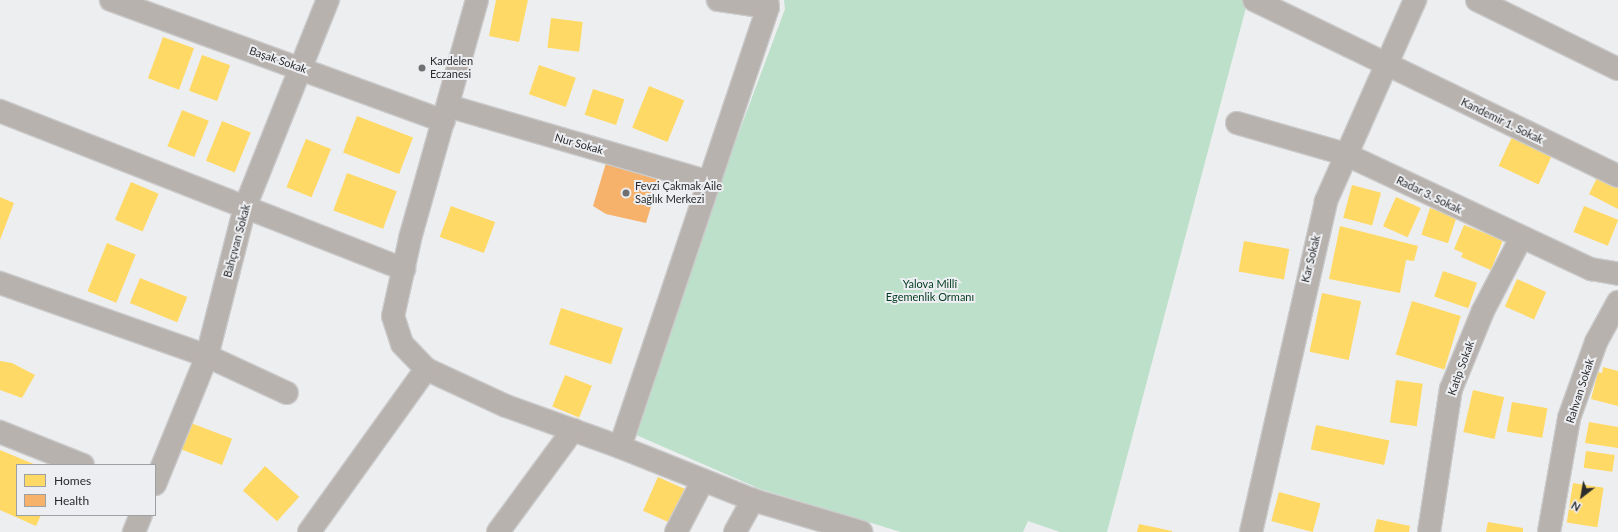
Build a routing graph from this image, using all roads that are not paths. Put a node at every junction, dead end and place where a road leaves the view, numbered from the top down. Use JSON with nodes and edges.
{"nodes":[{"id":1,"x":111,"y":0,"type":"edge"},
{"id":2,"x":328,"y":0,"type":"edge"},
{"id":3,"x":477,"y":0,"type":"edge"},
{"id":4,"x":718,"y":0,"type":"edge"},
{"id":5,"x":1254,"y":0,"type":"edge"},
{"id":6,"x":1415,"y":0,"type":"edge"},
{"id":7,"x":1477,"y":0,"type":"edge"},
{"id":8,"x":768,"y":4,"type":"edge"},
{"id":9,"x":1387,"y":65,"type":"junction"},
{"id":10,"x":301,"y":68,"type":"junction"},
{"id":11,"x":1618,"y":69,"type":"edge"},
{"id":12,"x":0,"y":111,"type":"edge"},
{"id":13,"x":446,"y":113,"type":"junction"},
{"id":14,"x":1237,"y":123,"type":"dead end"},
{"id":15,"x":1345,"y":154,"type":"junction"},
{"id":16,"x":1616,"y":169,"type":"edge"},
{"id":17,"x":710,"y":182,"type":"junction"},
{"id":18,"x":245,"y":206,"type":"junction"},
{"id":19,"x":1521,"y":238,"type":"junction"},
{"id":20,"x":404,"y":269,"type":"junction"},
{"id":21,"x":1618,"y":274,"type":"edge"},
{"id":22,"x":0,"y":283,"type":"edge"},
{"id":23,"x":1618,"y":302,"type":"edge"},
{"id":24,"x":207,"y":356,"type":"junction"},
{"id":25,"x":426,"y":369,"type":"junction"},
{"id":26,"x":287,"y":393,"type":"dead end"},
{"id":27,"x":573,"y":430,"type":"junction"},
{"id":28,"x":0,"y":432,"type":"edge"},
{"id":29,"x":620,"y":447,"type":"junction"},
{"id":30,"x":80,"y":464,"type":"edge"},
{"id":31,"x":156,"y":482,"type":"edge"},
{"id":32,"x":702,"y":482,"type":"junction"},
{"id":33,"x":753,"y":500,"type":"junction"},
{"id":34,"x":141,"y":516,"type":"edge"},
{"id":35,"x":134,"y":532,"type":"edge"},
{"id":36,"x":309,"y":532,"type":"edge"},
{"id":37,"x":498,"y":532,"type":"edge"},
{"id":38,"x":676,"y":532,"type":"edge"},
{"id":39,"x":735,"y":532,"type":"edge"},
{"id":40,"x":860,"y":532,"type":"edge"},
{"id":41,"x":1251,"y":532,"type":"edge"},
{"id":42,"x":1429,"y":532,"type":"edge"},
{"id":43,"x":1549,"y":532,"type":"edge"}],
"edges":[{"from":1,"to":10,"type":"street","name":"Başak Sokak"},
{"from":2,"to":10,"type":"street","name":"Bahçıvan Sokak"},
{"from":3,"to":13,"type":"street"},
{"from":4,"to":8,"type":"street"},
{"from":5,"to":9,"type":"street","name":"Kandemir 1. Sokak"},
{"from":6,"to":9,"type":"street","name":"Kar Sokak"},
{"from":7,"to":11,"type":"street"},
{"from":8,"to":17,"type":"street"},
{"from":9,"to":15,"type":"street","name":"Kar Sokak"},
{"from":9,"to":16,"type":"street","name":"Kandemir 1. Sokak"},
{"from":10,"to":13,"type":"street","name":"Başak Sokak"},
{"from":10,"to":18,"type":"street","name":"Bahçıvan Sokak"},
{"from":12,"to":18,"type":"street"},
{"from":13,"to":17,"type":"street","name":"Nur Sokak"},
{"from":13,"to":20,"type":"street"},
{"from":14,"to":15,"type":"street","name":"Radar 3. Sokak"},
{"from":15,"to":19,"type":"street","name":"Radar 3. Sokak"},
{"from":15,"to":41,"type":"street","name":"Kar Sokak"},
{"from":17,"to":29,"type":"street"},
{"from":18,"to":20,"type":"street"},
{"from":18,"to":24,"type":"street","name":"Bahçıvan Sokak"},
{"from":19,"to":21,"type":"street","name":"Radar 3. Sokak"},
{"from":19,"to":42,"type":"street","name":"Katip Sokak"},
{"from":20,"to":25,"type":"street"},
{"from":22,"to":24,"type":"street"},
{"from":23,"to":43,"type":"street","name":"Rahvan Sokak"},
{"from":24,"to":26,"type":"street"},
{"from":24,"to":31,"type":"street","name":"Bahçıvan Sokak"},
{"from":25,"to":27,"type":"street"},
{"from":25,"to":36,"type":"street"},
{"from":27,"to":29,"type":"street"},
{"from":27,"to":37,"type":"street"},
{"from":28,"to":30,"type":"street"},
{"from":29,"to":32,"type":"street"},
{"from":32,"to":33,"type":"street"},
{"from":32,"to":38,"type":"street"},
{"from":33,"to":39,"type":"street"},
{"from":33,"to":40,"type":"street"},
{"from":34,"to":35,"type":"street"}]}
